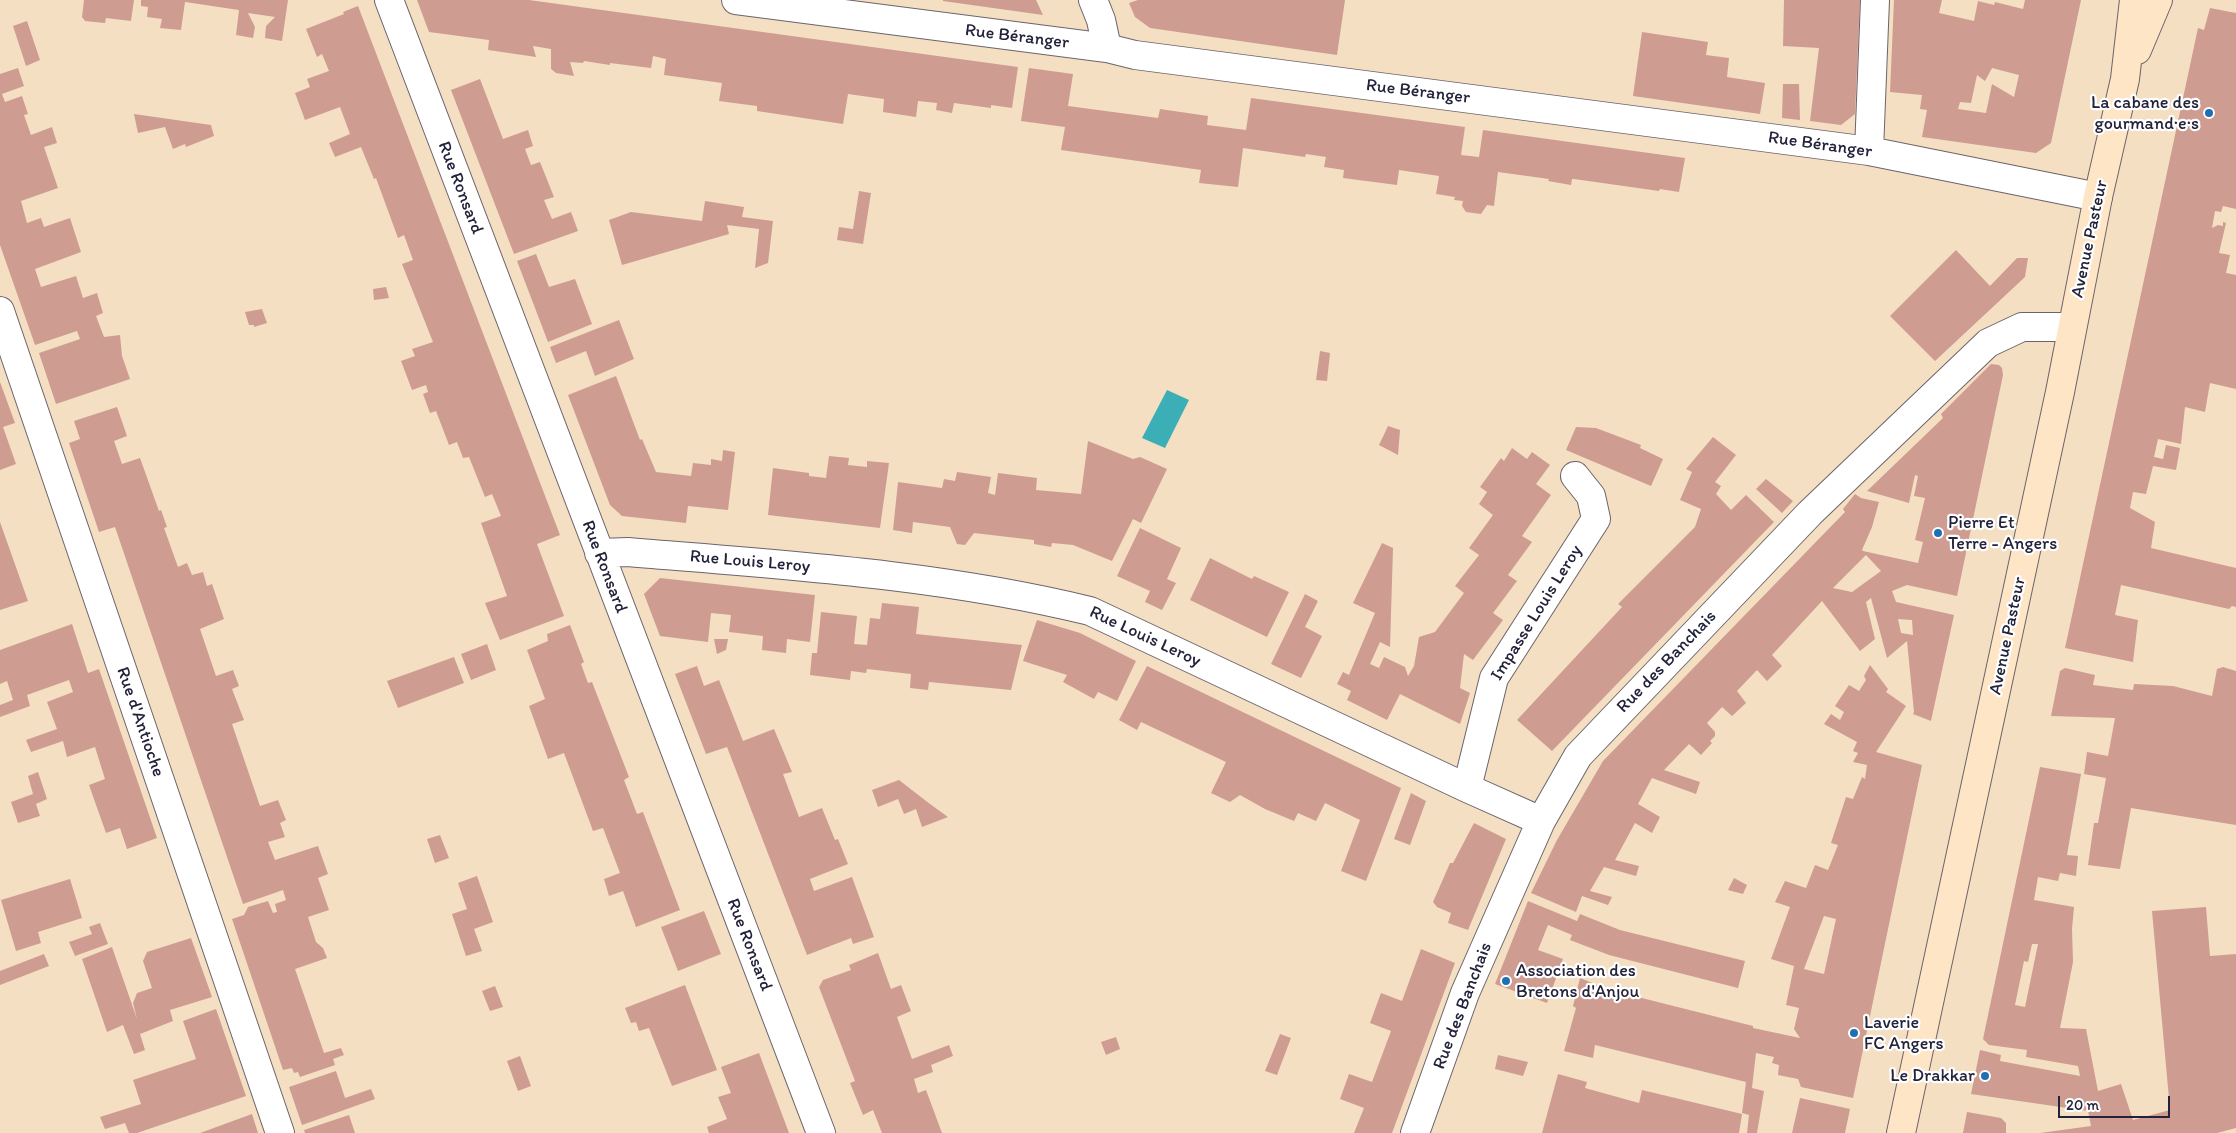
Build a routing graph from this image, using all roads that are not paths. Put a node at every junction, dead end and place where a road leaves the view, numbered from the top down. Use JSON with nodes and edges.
{"nodes":[{"id":1,"x":389,"y":0,"type":"edge"},
{"id":2,"x":736,"y":0,"type":"edge"},
{"id":3,"x":1093,"y":0,"type":"edge"},
{"id":4,"x":1875,"y":0,"type":"edge"},
{"id":5,"x":2134,"y":0,"type":"edge"},
{"id":6,"x":2158,"y":0,"type":"edge"},
{"id":7,"x":1107,"y":48,"type":"junction"},
{"id":8,"x":2125,"y":79,"type":"junction"},
{"id":9,"x":1869,"y":150,"type":"junction"},
{"id":10,"x":2098,"y":198,"type":"junction"},
{"id":11,"x":0,"y":311,"type":"edge"},
{"id":12,"x":2072,"y":327,"type":"junction"},
{"id":13,"x":1574,"y":476,"type":"dead end"},
{"id":14,"x":599,"y":553,"type":"junction"},
{"id":15,"x":1467,"y":788,"type":"junction"},
{"id":16,"x":1541,"y":820,"type":"junction"},
{"id":17,"x":280,"y":1133,"type":"edge"},
{"id":18,"x":821,"y":1133,"type":"edge"},
{"id":19,"x":1415,"y":1133,"type":"edge"},
{"id":20,"x":1901,"y":1133,"type":"edge"}],
"edges":[{"from":1,"to":14,"type":"street","name":"Rue Ronsard"},
{"from":2,"to":7,"type":"street","name":"Rue Béranger"},
{"from":3,"to":7,"type":"street"},
{"from":4,"to":9,"type":"street"},
{"from":5,"to":8,"type":"main road","name":"Avenue Pasteur"},
{"from":6,"to":8,"type":"main road","name":"Avenue Pasteur"},
{"from":7,"to":9,"type":"street","name":"Rue Béranger"},
{"from":8,"to":10,"type":"main road","name":"Avenue Pasteur"},
{"from":9,"to":10,"type":"street","name":"Rue Béranger"},
{"from":10,"to":12,"type":"main road","name":"Avenue Pasteur"},
{"from":11,"to":17,"type":"street","name":"Rue d'Antioche"},
{"from":12,"to":16,"type":"street","name":"Rue des Banchais"},
{"from":12,"to":20,"type":"main road","name":"Avenue Pasteur"},
{"from":13,"to":15,"type":"street","name":"Impasse Louis Leroy"},
{"from":14,"to":15,"type":"street","name":"Rue Louis Leroy"},
{"from":14,"to":18,"type":"street","name":"Rue Ronsard"},
{"from":15,"to":16,"type":"street","name":"Rue Louis Leroy"},
{"from":16,"to":19,"type":"street","name":"Rue des Banchais"}]}
